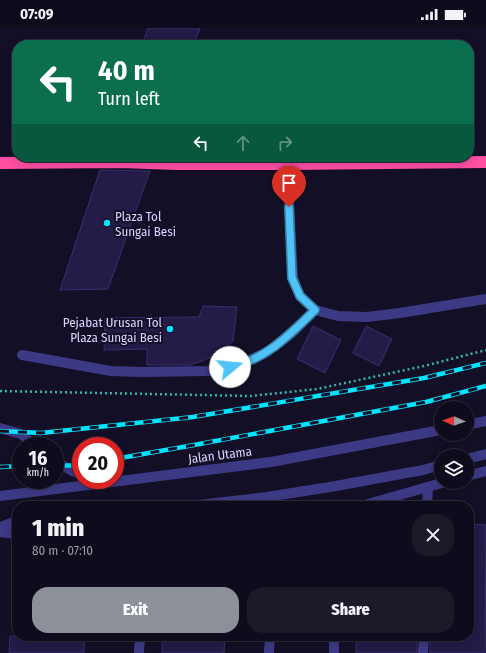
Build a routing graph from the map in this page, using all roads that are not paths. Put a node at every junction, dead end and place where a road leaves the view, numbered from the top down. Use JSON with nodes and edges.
{"nodes":[{"id":1,"x":486,"y":162,"type":"edge"},
{"id":2,"x":0,"y":163,"type":"edge"},
{"id":3,"x":287,"y":164,"type":"junction"},
{"id":4,"x":486,"y":299,"type":"edge"},
{"id":5,"x":315,"y":310,"type":"junction"},
{"id":6,"x":22,"y":355,"type":"dead end"},
{"id":7,"x":486,"y":421,"type":"edge"},
{"id":8,"x":474,"y":424,"type":"edge"},
{"id":9,"x":0,"y":428,"type":"edge"},
{"id":10,"x":434,"y":431,"type":"edge"},
{"id":11,"x":24,"y":437,"type":"edge"},
{"id":12,"x":486,"y":454,"type":"edge"},
{"id":13,"x":474,"y":457,"type":"edge"},
{"id":14,"x":434,"y":467,"type":"edge"},
{"id":15,"x":486,"y":472,"type":"edge"},
{"id":16,"x":474,"y":475,"type":"edge"},
{"id":17,"x":124,"y":479,"type":"edge"},
{"id":18,"x":434,"y":485,"type":"edge"},
{"id":19,"x":72,"y":486,"type":"edge"},
{"id":20,"x":428,"y":487,"type":"junction"},
{"id":21,"x":0,"y":496,"type":"edge"},
{"id":22,"x":238,"y":501,"type":"edge"},
{"id":23,"x":379,"y":501,"type":"edge"},
{"id":24,"x":427,"y":501,"type":"edge"},
{"id":25,"x":12,"y":523,"type":"edge"},
{"id":26,"x":0,"y":527,"type":"edge"},
{"id":27,"x":0,"y":532,"type":"edge"},
{"id":28,"x":12,"y":533,"type":"edge"},
{"id":29,"x":140,"y":641,"type":"edge"},
{"id":30,"x":270,"y":641,"type":"edge"},
{"id":31,"x":334,"y":641,"type":"edge"},
{"id":32,"x":424,"y":641,"type":"edge"},
{"id":33,"x":139,"y":653,"type":"edge"},
{"id":34,"x":269,"y":653,"type":"edge"},
{"id":35,"x":334,"y":653,"type":"edge"},
{"id":36,"x":424,"y":653,"type":"edge"}],
"edges":[{"from":1,"to":3,"type":"highway"},
{"from":2,"to":3,"type":"highway"},
{"from":3,"to":5,"type":"street"},
{"from":4,"to":5,"type":"street"},
{"from":5,"to":6,"type":"street"},
{"from":7,"to":8,"type":"street"},
{"from":9,"to":11,"type":"street"},
{"from":10,"to":17,"type":"street","name":"Jalan Utama"},
{"from":12,"to":13,"type":"street"},
{"from":14,"to":22,"type":"street"},
{"from":15,"to":16,"type":"street"},
{"from":18,"to":20,"type":"street"},
{"from":19,"to":21,"type":"street","name":"Jalan Utama"},
{"from":20,"to":23,"type":"street"},
{"from":20,"to":24,"type":"street"},
{"from":25,"to":26,"type":"street"},
{"from":27,"to":28,"type":"street"},
{"from":29,"to":33,"type":"street"},
{"from":30,"to":34,"type":"street"},
{"from":31,"to":35,"type":"street"},
{"from":32,"to":36,"type":"street"}]}
